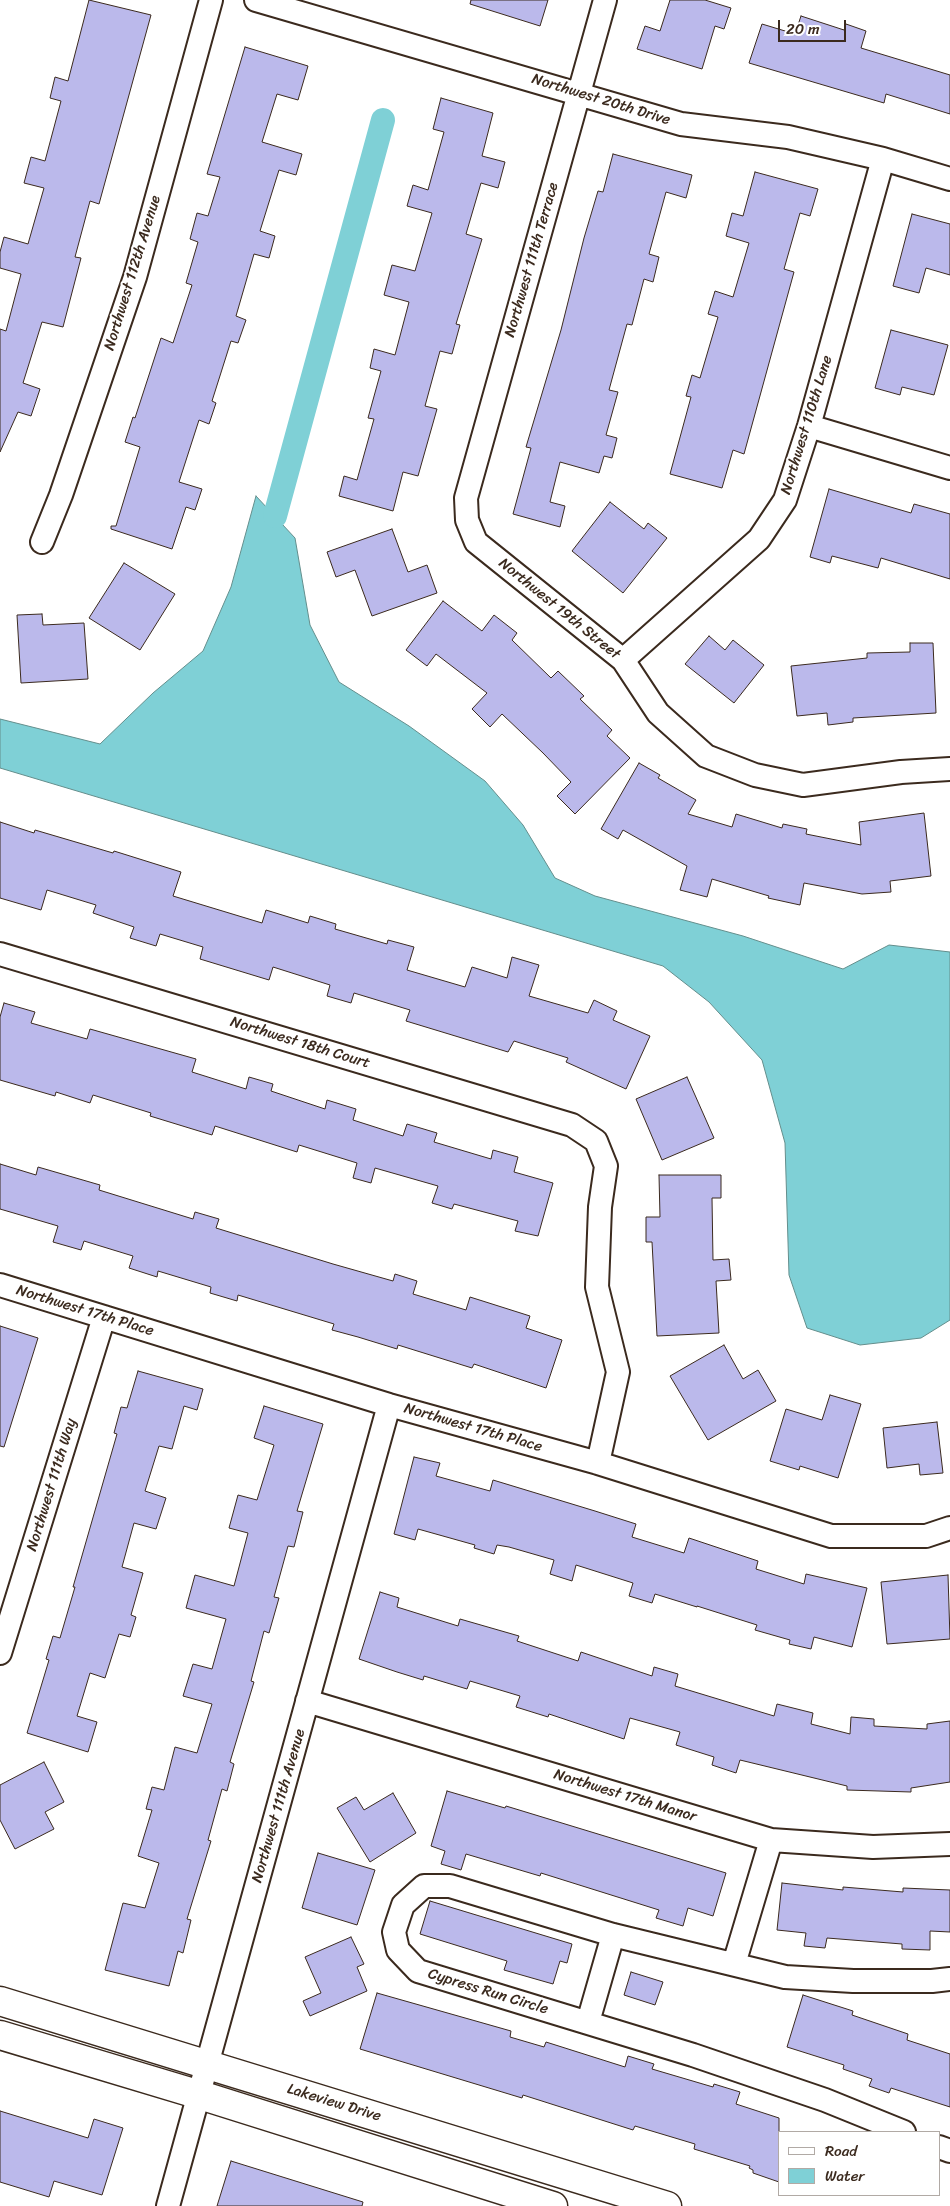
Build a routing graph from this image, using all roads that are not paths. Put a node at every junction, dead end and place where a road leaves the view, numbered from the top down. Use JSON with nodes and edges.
{"nodes":[{"id":1,"x":211,"y":0,"type":"edge"},
{"id":2,"x":256,"y":0,"type":"edge"},
{"id":3,"x":605,"y":0,"type":"edge"},
{"id":4,"x":579,"y":92,"type":"junction"},
{"id":5,"x":883,"y":159,"type":"junction"},
{"id":6,"x":950,"y":179,"type":"edge"},
{"id":7,"x":809,"y":426,"type":"junction"},
{"id":8,"x":950,"y":468,"type":"edge"},
{"id":9,"x":468,"y":520,"type":"joint"},
{"id":10,"x":42,"y":542,"type":"dead end"},
{"id":11,"x":623,"y":660,"type":"junction"},
{"id":12,"x":950,"y":769,"type":"edge"},
{"id":13,"x":0,"y":954,"type":"edge"},
{"id":14,"x":0,"y":1285,"type":"edge"},
{"id":15,"x":104,"y":1317,"type":"junction"},
{"id":16,"x":389,"y":1405,"type":"junction"},
{"id":17,"x":598,"y":1463,"type":"junction"},
{"id":18,"x":950,"y":1528,"type":"edge"},
{"id":19,"x":0,"y":1653,"type":"edge"},
{"id":20,"x":308,"y":1702,"type":"junction"},
{"id":21,"x":771,"y":1840,"type":"junction"},
{"id":22,"x":950,"y":1844,"type":"edge"},
{"id":23,"x":613,"y":1935,"type":"junction"},
{"id":24,"x":734,"y":1964,"type":"junction"},
{"id":25,"x":950,"y":1979,"type":"edge"},
{"id":26,"x":0,"y":2002,"type":"edge"},
{"id":27,"x":588,"y":2022,"type":"junction"},
{"id":28,"x":0,"y":2035,"type":"edge"},
{"id":29,"x":207,"y":2064,"type":"junction"},
{"id":30,"x":200,"y":2095,"type":"junction"},
{"id":31,"x":902,"y":2131,"type":"edge"},
{"id":32,"x":168,"y":2206,"type":"edge"},
{"id":33,"x":553,"y":2206,"type":"edge"},
{"id":34,"x":667,"y":2206,"type":"edge"}],
"edges":[{"from":1,"to":10,"type":"street","name":"Northwest 112th Avenue"},
{"from":2,"to":4,"type":"street","name":"Northwest 20th Drive"},
{"from":3,"to":4,"type":"street","name":"Northwest 111th Terrace"},
{"from":4,"to":5,"type":"street","name":"Northwest 20th Drive"},
{"from":4,"to":9,"type":"street","name":"Northwest 111th Terrace"},
{"from":5,"to":6,"type":"street","name":"Northwest 20th Drive"},
{"from":5,"to":7,"type":"street","name":"Northwest 110th Lane"},
{"from":7,"to":8,"type":"street"},
{"from":7,"to":11,"type":"street","name":"Northwest 110th Lane"},
{"from":9,"to":11,"type":"street","name":"Northwest 19th Street"},
{"from":11,"to":12,"type":"street","name":"Northwest 19th Street"},
{"from":13,"to":17,"type":"street","name":"Northwest 18th Court"},
{"from":14,"to":15,"type":"street","name":"Northwest 17th Place"},
{"from":15,"to":16,"type":"street","name":"Northwest 17th Place"},
{"from":15,"to":19,"type":"street","name":"Northwest 111th Way"},
{"from":16,"to":17,"type":"street","name":"Northwest 17th Place"},
{"from":16,"to":20,"type":"street","name":"Northwest 111th Avenue"},
{"from":17,"to":18,"type":"street","name":"Northwest 17th Place"},
{"from":20,"to":21,"type":"street","name":"Northwest 17th Manor"},
{"from":20,"to":29,"type":"street","name":"Northwest 111th Avenue"},
{"from":21,"to":22,"type":"street","name":"Northwest 17th Manor"},
{"from":21,"to":24,"type":"street"},
{"from":23,"to":24,"type":"street","name":"Cypress Run Circle"},
{"from":23,"to":27,"type":"street"},
{"from":23,"to":27,"type":"street","name":"Cypress Run Circle"},
{"from":24,"to":25,"type":"street","name":"Cypress Run Circle"},
{"from":26,"to":29,"type":"street","name":"Lakeview Drive"},
{"from":27,"to":31,"type":"street","name":"Cypress Run Circle"},
{"from":28,"to":30,"type":"street"},
{"from":29,"to":30,"type":"street","name":"Northwest 111th Avenue"},
{"from":29,"to":34,"type":"street","name":"Lakeview Drive"},
{"from":30,"to":32,"type":"street","name":"Northwest 111th Avenue"},
{"from":30,"to":33,"type":"street"}]}
